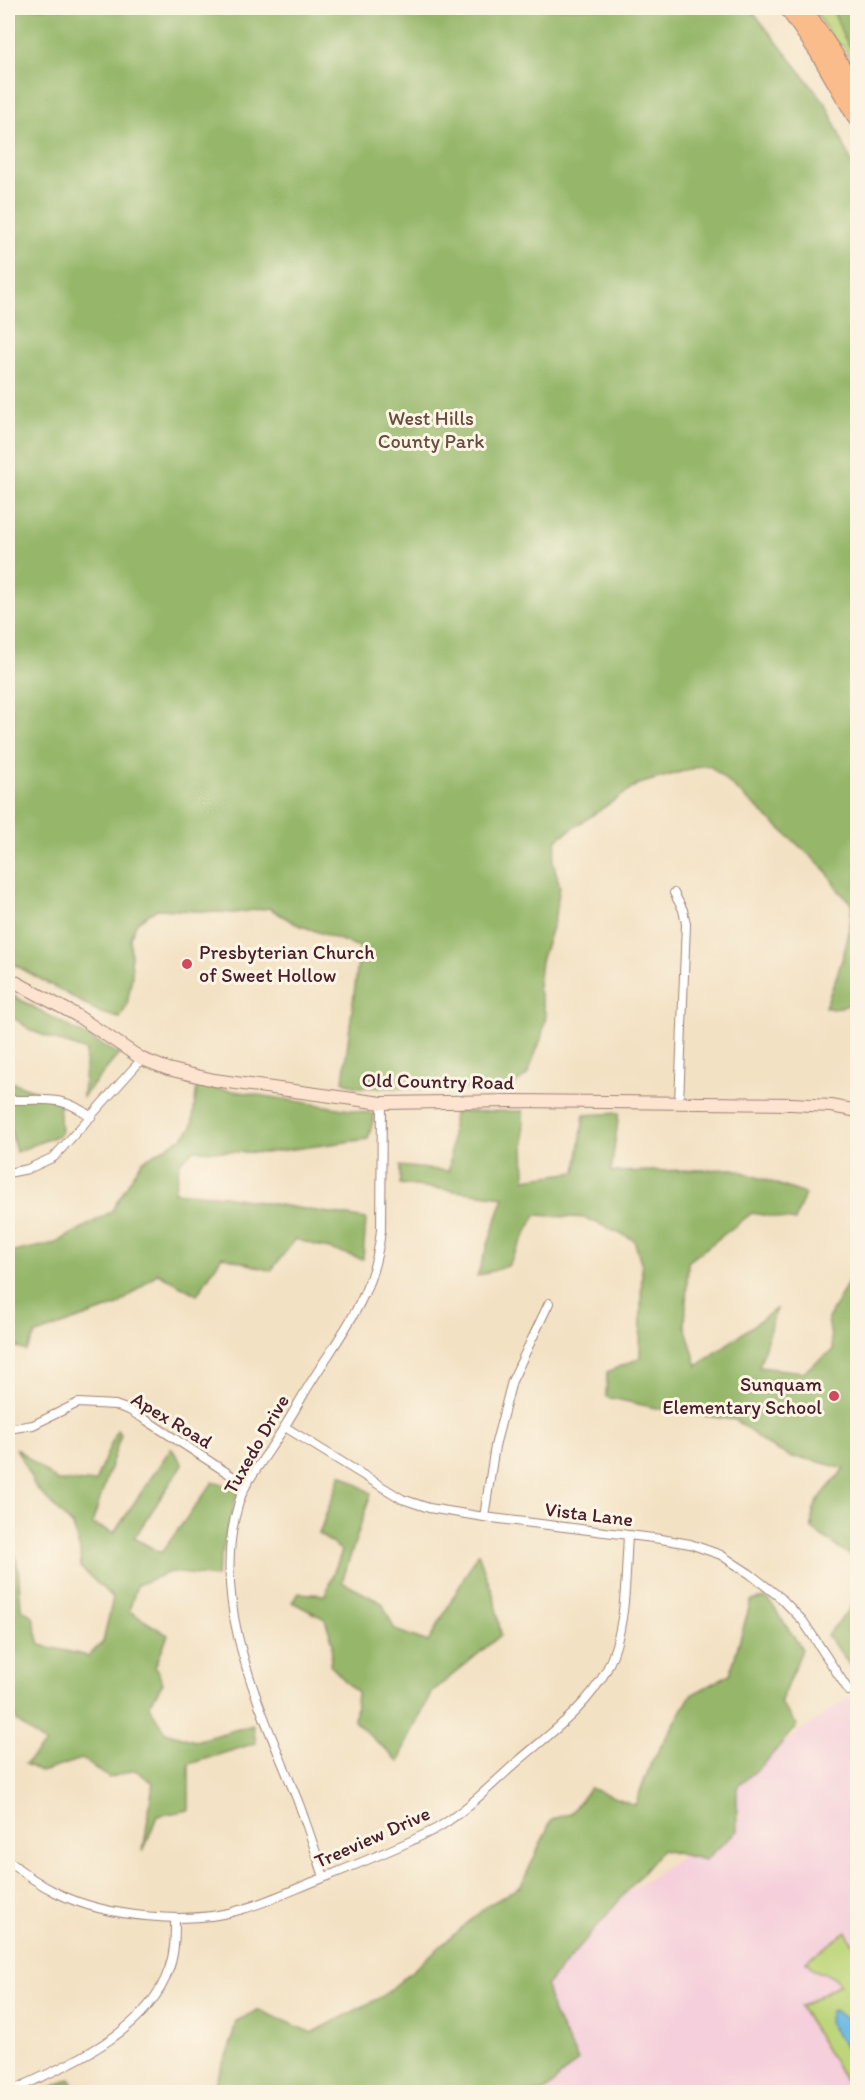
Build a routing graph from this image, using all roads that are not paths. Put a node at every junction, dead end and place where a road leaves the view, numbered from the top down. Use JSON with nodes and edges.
{"nodes":[{"id":1,"x":787,"y":8,"type":"edge"},
{"id":2,"x":804,"y":8,"type":"edge"},
{"id":3,"x":858,"y":94,"type":"edge"},
{"id":4,"x":858,"y":122,"type":"edge"},
{"id":5,"x":674,"y":893,"type":"dead end"},
{"id":6,"x":8,"y":978,"type":"edge"},
{"id":7,"x":142,"y":1059,"type":"junction"},
{"id":8,"x":8,"y":1100,"type":"edge"},
{"id":9,"x":382,"y":1102,"type":"junction"},
{"id":10,"x":679,"y":1103,"type":"junction"},
{"id":11,"x":858,"y":1111,"type":"edge"},
{"id":12,"x":91,"y":1117,"type":"junction"},
{"id":13,"x":8,"y":1173,"type":"edge"},
{"id":14,"x":549,"y":1303,"type":"dead end"},
{"id":15,"x":285,"y":1427,"type":"junction"},
{"id":16,"x":8,"y":1429,"type":"edge"},
{"id":17,"x":246,"y":1485,"type":"junction"},
{"id":18,"x":484,"y":1517,"type":"junction"},
{"id":19,"x":628,"y":1536,"type":"junction"},
{"id":20,"x":849,"y":1691,"type":"dead end"},
{"id":21,"x":8,"y":1860,"type":"edge"},
{"id":22,"x":324,"y":1877,"type":"junction"},
{"id":23,"x":175,"y":1919,"type":"junction"},
{"id":24,"x":9,"y":2092,"type":"edge"}],
"edges":[{"from":1,"to":4,"type":"highway"},
{"from":2,"to":3,"type":"highway"},
{"from":5,"to":10,"type":"street"},
{"from":6,"to":7,"type":"main road","name":"Old Country Road"},
{"from":7,"to":9,"type":"main road","name":"Old Country Road"},
{"from":7,"to":12,"type":"street"},
{"from":8,"to":12,"type":"street"},
{"from":9,"to":10,"type":"main road","name":"Old Country Road"},
{"from":9,"to":15,"type":"street","name":"Tuxedo Drive"},
{"from":10,"to":11,"type":"main road","name":"Old Country Road"},
{"from":12,"to":13,"type":"street"},
{"from":14,"to":18,"type":"street"},
{"from":15,"to":17,"type":"street","name":"Tuxedo Drive"},
{"from":15,"to":18,"type":"street","name":"Vista Lane"},
{"from":16,"to":17,"type":"street","name":"Apex Road"},
{"from":17,"to":22,"type":"street","name":"Tuxedo Drive"},
{"from":18,"to":19,"type":"street","name":"Vista Lane"},
{"from":19,"to":20,"type":"street","name":"Vista Lane"},
{"from":19,"to":22,"type":"street","name":"Treeview Drive"},
{"from":21,"to":23,"type":"street","name":"Treeview Drive"},
{"from":22,"to":23,"type":"street","name":"Treeview Drive"},
{"from":23,"to":24,"type":"street"}]}
